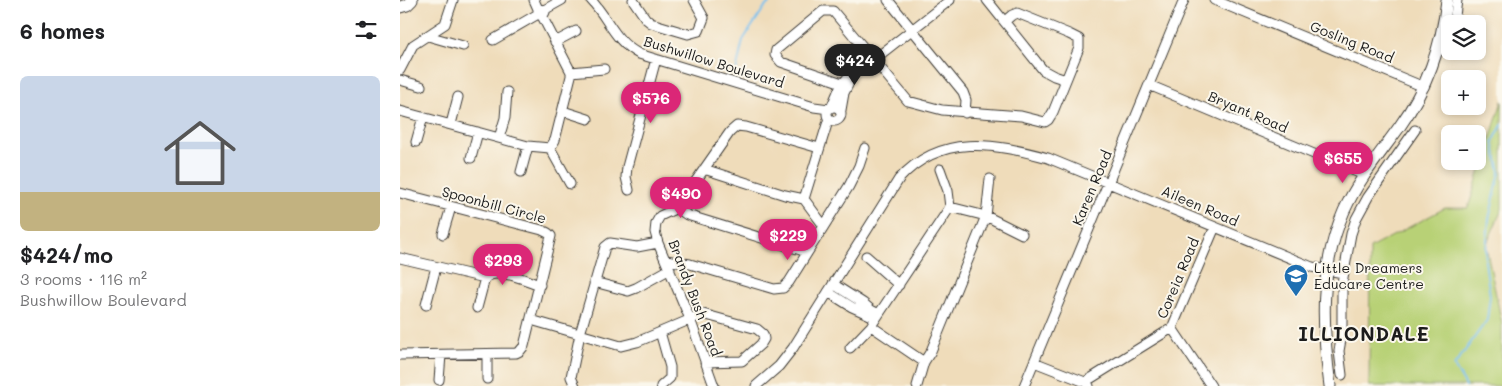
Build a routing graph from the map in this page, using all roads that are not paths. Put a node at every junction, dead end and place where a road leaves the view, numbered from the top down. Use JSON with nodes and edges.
{"nodes":[{"id":1,"x":412,"y":0,"type":"edge"},
{"id":2,"x":453,"y":0,"type":"edge"},
{"id":3,"x":534,"y":0,"type":"edge"},
{"id":4,"x":562,"y":0,"type":"edge"},
{"id":5,"x":633,"y":0,"type":"edge"},
{"id":6,"x":694,"y":0,"type":"edge"},
{"id":7,"x":888,"y":0,"type":"edge"},
{"id":8,"x":950,"y":0,"type":"edge"},
{"id":9,"x":987,"y":0,"type":"edge"},
{"id":10,"x":1184,"y":0,"type":"edge"},
{"id":11,"x":1214,"y":0,"type":"edge"},
{"id":12,"x":1447,"y":0,"type":"edge"},
{"id":13,"x":1457,"y":0,"type":"edge"},
{"id":14,"x":594,"y":2,"type":"edge"},
{"id":15,"x":400,"y":7,"type":"edge"},
{"id":16,"x":541,"y":12,"type":"junction"},
{"id":17,"x":1455,"y":15,"type":"edge"},
{"id":18,"x":1005,"y":21,"type":"junction"},
{"id":19,"x":912,"y":30,"type":"junction"},
{"id":20,"x":576,"y":31,"type":"dead end"},
{"id":21,"x":428,"y":36,"type":"junction"},
{"id":22,"x":493,"y":40,"type":"dead end"},
{"id":23,"x":554,"y":42,"type":"junction"},
{"id":24,"x":463,"y":46,"type":"dead end"},
{"id":25,"x":1441,"y":50,"type":"edge"},
{"id":26,"x":1437,"y":51,"type":"junction"},
{"id":27,"x":656,"y":59,"type":"junction"},
{"id":28,"x":874,"y":60,"type":"junction"},
{"id":29,"x":604,"y":69,"type":"dead end"},
{"id":30,"x":400,"y":70,"type":"edge"},
{"id":31,"x":571,"y":72,"type":"junction"},
{"id":32,"x":400,"y":80,"type":"edge"},
{"id":33,"x":1066,"y":80,"type":"junction"},
{"id":34,"x":846,"y":83,"type":"junction"},
{"id":35,"x":1149,"y":85,"type":"junction"},
{"id":36,"x":421,"y":86,"type":"dead end"},
{"id":37,"x":1424,"y":87,"type":"junction"},
{"id":38,"x":507,"y":92,"type":"dead end"},
{"id":39,"x":458,"y":97,"type":"dead end"},
{"id":40,"x":400,"y":111,"type":"edge"},
{"id":41,"x":562,"y":111,"type":"junction"},
{"id":42,"x":966,"y":113,"type":"junction"},
{"id":43,"x":830,"y":114,"type":"junction"},
{"id":44,"x":423,"y":117,"type":"junction"},
{"id":45,"x":588,"y":118,"type":"dead end"},
{"id":46,"x":451,"y":124,"type":"junction"},
{"id":47,"x":1415,"y":130,"type":"dead end"},
{"id":48,"x":478,"y":132,"type":"junction"},
{"id":49,"x":499,"y":138,"type":"junction"},
{"id":50,"x":416,"y":142,"type":"dead end"},
{"id":51,"x":528,"y":146,"type":"junction"},
{"id":52,"x":550,"y":148,"type":"junction"},
{"id":53,"x":819,"y":148,"type":"junction"},
{"id":54,"x":865,"y":148,"type":"dead end"},
{"id":55,"x":471,"y":158,"type":"dead end"},
{"id":56,"x":704,"y":169,"type":"junction"},
{"id":57,"x":940,"y":170,"type":"dead end"},
{"id":58,"x":521,"y":172,"type":"dead end"},
{"id":59,"x":1364,"y":175,"type":"junction"},
{"id":60,"x":990,"y":179,"type":"dead end"},
{"id":61,"x":1109,"y":183,"type":"junction"},
{"id":62,"x":570,"y":184,"type":"dead end"},
{"id":63,"x":629,"y":190,"type":"dead end"},
{"id":64,"x":401,"y":193,"type":"edge"},
{"id":65,"x":804,"y":198,"type":"junction"},
{"id":66,"x":400,"y":203,"type":"edge"},
{"id":67,"x":451,"y":207,"type":"junction"},
{"id":68,"x":950,"y":207,"type":"junction"},
{"id":69,"x":678,"y":208,"type":"junction"},
{"id":70,"x":986,"y":216,"type":"junction"},
{"id":71,"x":824,"y":226,"type":"junction"},
{"id":72,"x":1215,"y":227,"type":"junction"},
{"id":73,"x":443,"y":234,"type":"dead end"},
{"id":74,"x":1022,"y":234,"type":"dead end"},
{"id":75,"x":658,"y":243,"type":"junction"},
{"id":76,"x":807,"y":252,"type":"junction"},
{"id":77,"x":866,"y":256,"type":"dead end"},
{"id":78,"x":400,"y":258,"type":"edge"},
{"id":79,"x":668,"y":265,"type":"junction"},
{"id":80,"x":436,"y":267,"type":"junction"},
{"id":81,"x":1327,"y":271,"type":"junction"},
{"id":82,"x":1343,"y":273,"type":"junction"},
{"id":83,"x":485,"y":278,"type":"junction"},
{"id":84,"x":594,"y":282,"type":"junction"},
{"id":85,"x":540,"y":285,"type":"junction"},
{"id":86,"x":899,"y":285,"type":"junction"},
{"id":87,"x":831,"y":288,"type":"junction"},
{"id":88,"x":426,"y":305,"type":"dead end"},
{"id":89,"x":477,"y":308,"type":"dead end"},
{"id":90,"x":878,"y":316,"type":"junction"},
{"id":91,"x":690,"y":319,"type":"junction"},
{"id":92,"x":531,"y":320,"type":"junction"},
{"id":93,"x":871,"y":326,"type":"junction"},
{"id":94,"x":1172,"y":328,"type":"junction"},
{"id":95,"x":660,"y":332,"type":"junction"},
{"id":96,"x":580,"y":334,"type":"junction"},
{"id":97,"x":850,"y":348,"type":"dead end"},
{"id":98,"x":487,"y":354,"type":"junction"},
{"id":99,"x":400,"y":355,"type":"edge"},
{"id":100,"x":441,"y":355,"type":"junction"},
{"id":101,"x":924,"y":362,"type":"junction"},
{"id":102,"x":1034,"y":362,"type":"junction"},
{"id":103,"x":710,"y":364,"type":"junction"},
{"id":104,"x":1342,"y":375,"type":"dead end"},
{"id":105,"x":487,"y":379,"type":"dead end"},
{"id":106,"x":439,"y":380,"type":"dead end"},
{"id":107,"x":1087,"y":384,"type":"edge"},
{"id":108,"x":576,"y":386,"type":"edge"},
{"id":109,"x":660,"y":386,"type":"edge"},
{"id":110,"x":714,"y":386,"type":"edge"},
{"id":111,"x":756,"y":386,"type":"edge"},
{"id":112,"x":917,"y":386,"type":"edge"},
{"id":113,"x":1024,"y":386,"type":"edge"},
{"id":114,"x":1210,"y":386,"type":"edge"},
{"id":115,"x":1330,"y":386,"type":"edge"}],
"edges":[{"from":1,"to":15,"type":"main road"},
{"from":2,"to":21,"type":"street"},
{"from":3,"to":16,"type":"street"},
{"from":4,"to":16,"type":"street"},
{"from":5,"to":6,"type":"street"},
{"from":7,"to":19,"type":"street"},
{"from":8,"to":19,"type":"street"},
{"from":9,"to":18,"type":"street"},
{"from":10,"to":35,"type":"street","name":"Karen Road"},
{"from":11,"to":37,"type":"street","name":"Gosling Road"},
{"from":12,"to":26,"type":"main road"},
{"from":13,"to":17,"type":"street"},
{"from":14,"to":27,"type":"street","name":"Bushwillow Boulevard"},
{"from":16,"to":22,"type":"street"},
{"from":16,"to":23,"type":"street"},
{"from":18,"to":33,"type":"street"},
{"from":18,"to":33,"type":"street"},
{"from":19,"to":28,"type":"street"},
{"from":19,"to":42,"type":"street"},
{"from":20,"to":23,"type":"street"},
{"from":21,"to":24,"type":"street"},
{"from":21,"to":30,"type":"street"},
{"from":23,"to":31,"type":"street"},
{"from":25,"to":26,"type":"street"},
{"from":26,"to":37,"type":"main road"},
{"from":27,"to":43,"type":"street","name":"Bushwillow Boulevard"},
{"from":27,"to":63,"type":"street"},
{"from":28,"to":34,"type":"street"},
{"from":28,"to":34,"type":"street"},
{"from":28,"to":42,"type":"street"},
{"from":29,"to":31,"type":"street"},
{"from":31,"to":41,"type":"street"},
{"from":32,"to":36,"type":"street"},
{"from":33,"to":42,"type":"street"},
{"from":34,"to":43,"type":"street"},
{"from":34,"to":43,"type":"street"},
{"from":35,"to":59,"type":"street","name":"Bryant Road"},
{"from":35,"to":61,"type":"street","name":"Karen Road"},
{"from":37,"to":59,"type":"main road"},
{"from":38,"to":49,"type":"street"},
{"from":39,"to":46,"type":"street"},
{"from":40,"to":44,"type":"street"},
{"from":41,"to":45,"type":"street"},
{"from":41,"to":52,"type":"street"},
{"from":43,"to":53,"type":"street"},
{"from":44,"to":46,"type":"street"},
{"from":44,"to":50,"type":"street"},
{"from":46,"to":48,"type":"street"},
{"from":47,"to":82,"type":"street"},
{"from":48,"to":49,"type":"street"},
{"from":48,"to":55,"type":"street"},
{"from":49,"to":51,"type":"street"},
{"from":51,"to":52,"type":"street"},
{"from":51,"to":58,"type":"street"},
{"from":52,"to":62,"type":"street"},
{"from":53,"to":56,"type":"street","name":"Brandy Bush Road"},
{"from":53,"to":65,"type":"street"},
{"from":54,"to":71,"type":"street"},
{"from":56,"to":65,"type":"street"},
{"from":56,"to":69,"type":"street","name":"Brandy Bush Road"},
{"from":57,"to":68,"type":"street"},
{"from":59,"to":81,"type":"main road"},
{"from":60,"to":70,"type":"street"},
{"from":61,"to":72,"type":"street","name":"Aileen Road"},
{"from":61,"to":87,"type":"street","name":"Aileen Road"},
{"from":61,"to":102,"type":"street","name":"Karen Road"},
{"from":64,"to":66,"type":"street"},
{"from":64,"to":67,"type":"street","name":"Spoonbill Circle"},
{"from":65,"to":71,"type":"street"},
{"from":67,"to":73,"type":"street"},
{"from":67,"to":85,"type":"street","name":"Spoonbill Circle"},
{"from":68,"to":70,"type":"street"},
{"from":68,"to":86,"type":"street"},
{"from":69,"to":75,"type":"street","name":"Brandy Bush Road"},
{"from":69,"to":76,"type":"street"},
{"from":70,"to":74,"type":"street"},
{"from":70,"to":101,"type":"street"},
{"from":71,"to":76,"type":"street"},
{"from":72,"to":81,"type":"street","name":"Aileen Road"},
{"from":72,"to":94,"type":"street","name":"Coreia Road"},
{"from":75,"to":79,"type":"street","name":"Brandy Bush Road"},
{"from":75,"to":84,"type":"street"},
{"from":76,"to":79,"type":"street"},
{"from":77,"to":86,"type":"street"},
{"from":78,"to":80,"type":"street"},
{"from":79,"to":84,"type":"street"},
{"from":79,"to":91,"type":"street","name":"Brandy Bush Road"},
{"from":80,"to":83,"type":"street"},
{"from":80,"to":88,"type":"street"},
{"from":81,"to":82,"type":"street","name":"Aileen Road"},
{"from":81,"to":115,"type":"main road"},
{"from":82,"to":104,"type":"street"},
{"from":83,"to":85,"type":"street"},
{"from":83,"to":89,"type":"street"},
{"from":84,"to":96,"type":"street"},
{"from":85,"to":92,"type":"street","name":"Spoonbill Circle"},
{"from":86,"to":90,"type":"street"},
{"from":87,"to":90,"type":"street"},
{"from":87,"to":111,"type":"street","name":"Aileen Road"},
{"from":90,"to":93,"type":"street"},
{"from":91,"to":95,"type":"street"},
{"from":91,"to":103,"type":"street","name":"Brandy Bush Road"},
{"from":91,"to":103,"type":"street"},
{"from":92,"to":96,"type":"street"},
{"from":92,"to":98,"type":"street","name":"Spoonbill Circle"},
{"from":93,"to":97,"type":"street"},
{"from":93,"to":101,"type":"street"},
{"from":94,"to":107,"type":"street","name":"Coreia Road"},
{"from":94,"to":114,"type":"street"},
{"from":95,"to":96,"type":"street"},
{"from":95,"to":109,"type":"street"},
{"from":96,"to":108,"type":"street"},
{"from":98,"to":100,"type":"street","name":"Spoonbill Circle"},
{"from":98,"to":105,"type":"street"},
{"from":99,"to":100,"type":"street","name":"Spoonbill Circle"},
{"from":100,"to":106,"type":"street"},
{"from":101,"to":112,"type":"street"},
{"from":102,"to":107,"type":"street"},
{"from":102,"to":113,"type":"street","name":"Karen Road"},
{"from":103,"to":110,"type":"street","name":"Brandy Bush Road"}]}
